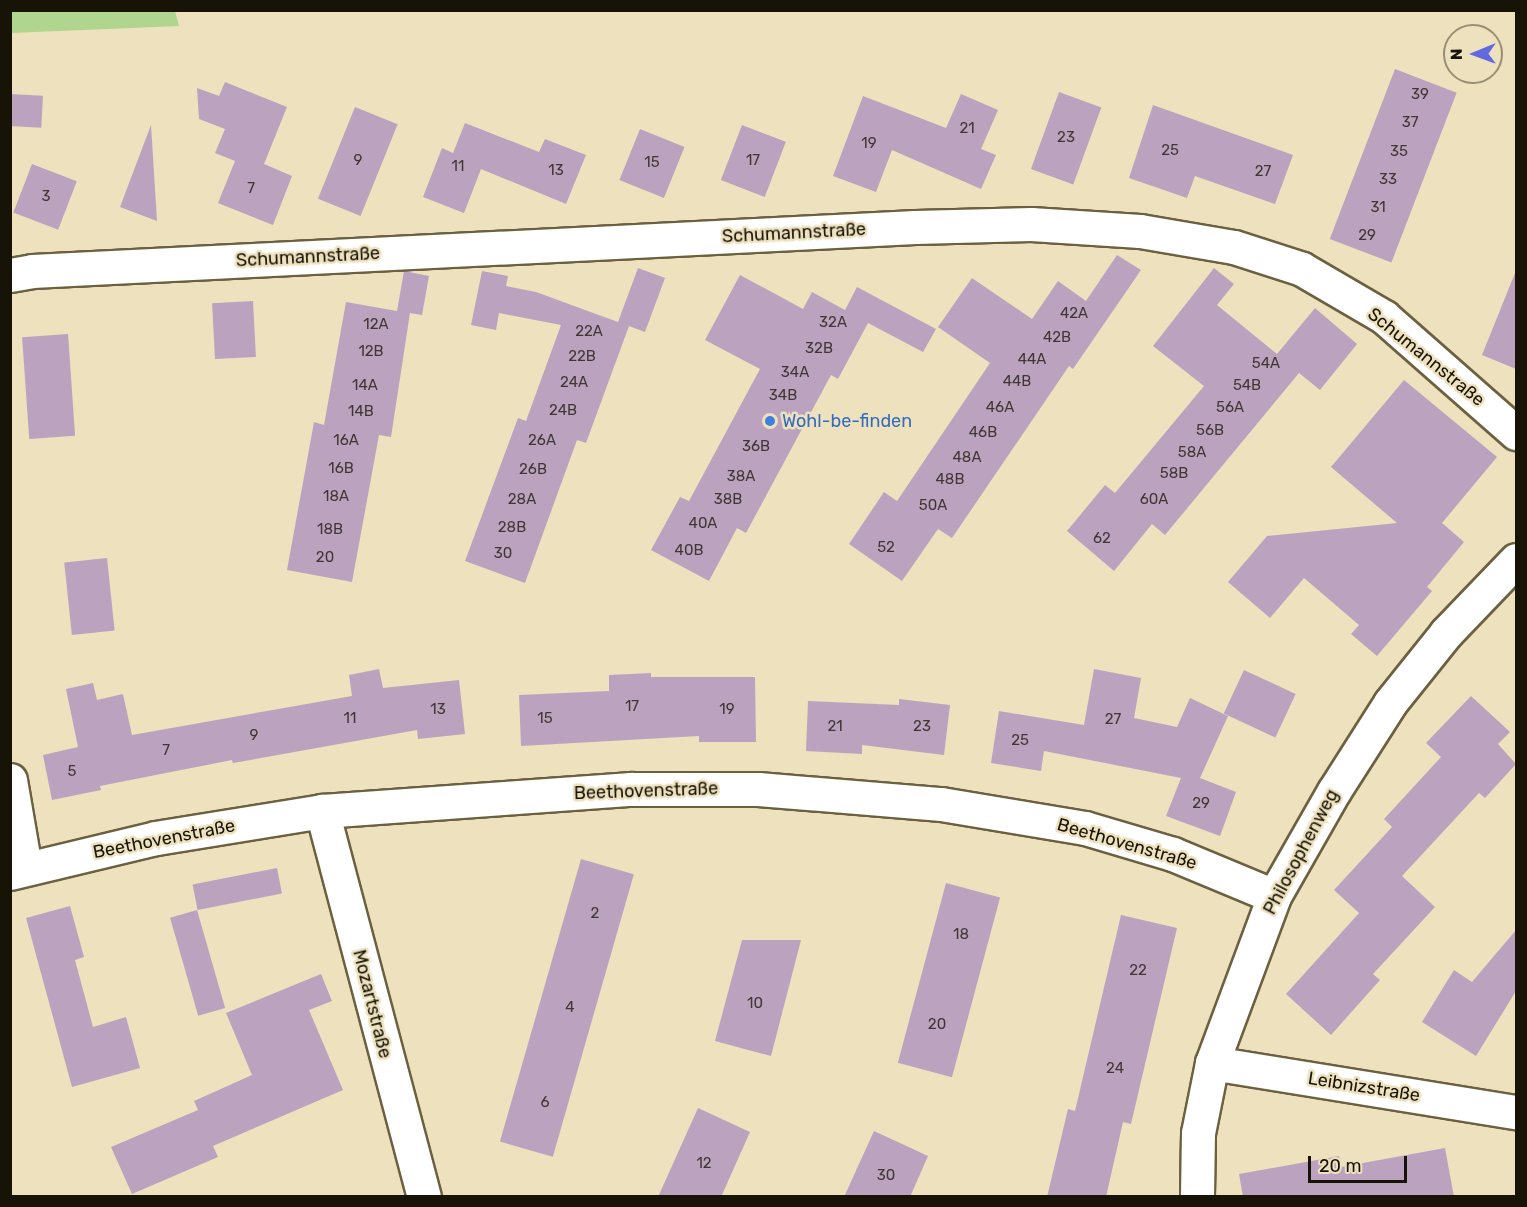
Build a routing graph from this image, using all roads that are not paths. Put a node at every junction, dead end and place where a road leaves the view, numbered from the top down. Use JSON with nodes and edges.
{"nodes":[{"id":1,"x":10,"y":275,"type":"edge"},
{"id":2,"x":1516,"y":433,"type":"edge"},
{"id":3,"x":1516,"y":560,"type":"edge"},
{"id":4,"x":10,"y":780,"type":"edge"},
{"id":5,"x":322,"y":811,"type":"junction"},
{"id":6,"x":18,"y":870,"type":"edge"},
{"id":7,"x":1274,"y":896,"type":"junction"},
{"id":8,"x":1212,"y":1062,"type":"junction"},
{"id":9,"x":1516,"y":1112,"type":"edge"},
{"id":10,"x":424,"y":1197,"type":"edge"},
{"id":11,"x":1197,"y":1197,"type":"edge"}],
"edges":[{"from":1,"to":2,"type":"street","name":"Schumannstraße"},
{"from":3,"to":7,"type":"street","name":"Philosophenweg"},
{"from":4,"to":6,"type":"street"},
{"from":5,"to":6,"type":"street","name":"Beethovenstraße"},
{"from":5,"to":7,"type":"street","name":"Beethovenstraße"},
{"from":5,"to":10,"type":"street","name":"Mozartstraße"},
{"from":7,"to":8,"type":"street","name":"Philosophenweg"},
{"from":8,"to":9,"type":"street","name":"Leibnizstraße"},
{"from":8,"to":11,"type":"street","name":"Philosophenweg"}]}
